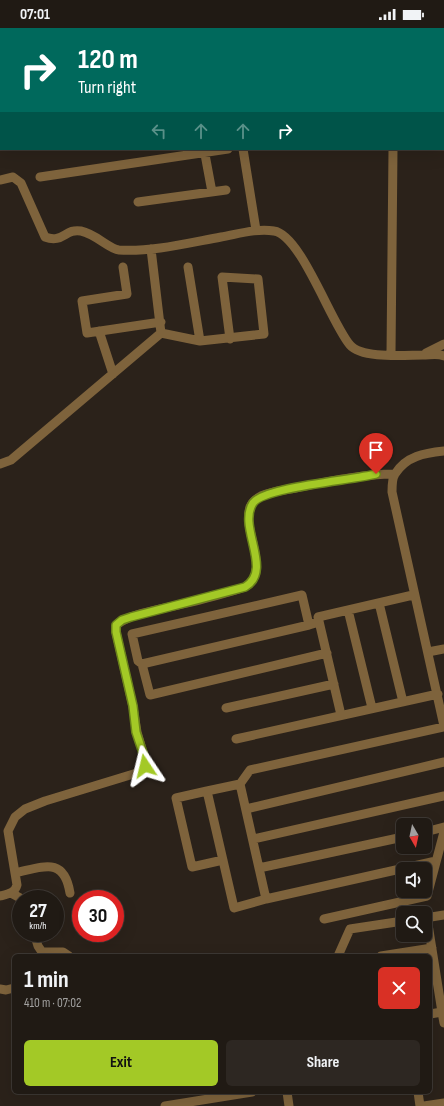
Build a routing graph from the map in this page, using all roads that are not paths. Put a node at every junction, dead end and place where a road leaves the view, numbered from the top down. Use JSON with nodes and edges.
{"nodes":[{"id":1,"x":216,"y":150,"type":"edge"},
{"id":2,"x":243,"y":150,"type":"edge"},
{"id":3,"x":393,"y":150,"type":"edge"},
{"id":4,"x":205,"y":151,"type":"edge"},
{"id":5,"x":40,"y":177,"type":"dead end"},
{"id":6,"x":0,"y":180,"type":"edge"},
{"id":7,"x":226,"y":190,"type":"dead end"},
{"id":8,"x":212,"y":192,"type":"junction"},
{"id":9,"x":138,"y":202,"type":"dead end"},
{"id":10,"x":256,"y":230,"type":"junction"},
{"id":11,"x":151,"y":249,"type":"junction"},
{"id":12,"x":123,"y":267,"type":"dead end"},
{"id":13,"x":188,"y":267,"type":"dead end"},
{"id":14,"x":161,"y":322,"type":"junction"},
{"id":15,"x":99,"y":331,"type":"junction"},
{"id":16,"x":161,"y":332,"type":"junction"},
{"id":17,"x":230,"y":339,"type":"junction"},
{"id":18,"x":200,"y":341,"type":"junction"},
{"id":19,"x":444,"y":344,"type":"edge"},
{"id":20,"x":391,"y":354,"type":"junction"},
{"id":21,"x":423,"y":355,"type":"junction"},
{"id":22,"x":444,"y":356,"type":"edge"},
{"id":23,"x":113,"y":374,"type":"junction"},
{"id":24,"x":444,"y":452,"type":"edge"},
{"id":25,"x":0,"y":464,"type":"edge"},
{"id":26,"x":394,"y":474,"type":"junction"},
{"id":27,"x":413,"y":595,"type":"junction"},
{"id":28,"x":380,"y":603,"type":"junction"},
{"id":29,"x":348,"y":610,"type":"junction"},
{"id":30,"x":319,"y":622,"type":"junction"},
{"id":31,"x":309,"y":625,"type":"junction"},
{"id":32,"x":444,"y":648,"type":"edge"},
{"id":33,"x":428,"y":652,"type":"junction"},
{"id":34,"x":327,"y":653,"type":"junction"},
{"id":35,"x":142,"y":664,"type":"junction"},
{"id":36,"x":334,"y":684,"type":"junction"},
{"id":37,"x":438,"y":694,"type":"junction"},
{"id":38,"x":403,"y":702,"type":"junction"},
{"id":39,"x":226,"y":708,"type":"dead end"},
{"id":40,"x":372,"y":708,"type":"junction"},
{"id":41,"x":341,"y":715,"type":"junction"},
{"id":42,"x":444,"y":726,"type":"edge"},
{"id":43,"x":236,"y":739,"type":"dead end"},
{"id":44,"x":444,"y":762,"type":"edge"},
{"id":45,"x":240,"y":784,"type":"junction"},
{"id":46,"x":207,"y":791,"type":"junction"},
{"id":47,"x":444,"y":796,"type":"edge"},
{"id":48,"x":246,"y":809,"type":"junction"},
{"id":49,"x":444,"y":828,"type":"edge"},
{"id":50,"x":432,"y":831,"type":"edge"},
{"id":51,"x":444,"y":832,"type":"edge"},
{"id":52,"x":253,"y":838,"type":"junction"},
{"id":53,"x":396,"y":838,"type":"edge"},
{"id":54,"x":223,"y":860,"type":"junction"},
{"id":55,"x":436,"y":861,"type":"junction"},
{"id":56,"x":260,"y":868,"type":"junction"},
{"id":57,"x":16,"y":873,"type":"junction"},
{"id":58,"x":70,"y":893,"type":"dead end"},
{"id":59,"x":11,"y":894,"type":"joint"},
{"id":60,"x":0,"y":896,"type":"edge"},
{"id":61,"x":266,"y":898,"type":"junction"},
{"id":62,"x":444,"y":915,"type":"edge"},
{"id":63,"x":432,"y":917,"type":"edge"},
{"id":64,"x":324,"y":919,"type":"dead end"},
{"id":65,"x":396,"y":922,"type":"edge"},
{"id":66,"x":37,"y":942,"type":"edge"},
{"id":67,"x":431,"y":942,"type":"edge"},
{"id":68,"x":432,"y":948,"type":"junction"},
{"id":69,"x":66,"y":954,"type":"edge"},
{"id":70,"x":339,"y":954,"type":"edge"},
{"id":71,"x":394,"y":954,"type":"edge"},
{"id":72,"x":434,"y":978,"type":"edge"},
{"id":73,"x":0,"y":988,"type":"edge"},
{"id":74,"x":12,"y":988,"type":"edge"},
{"id":75,"x":443,"y":1012,"type":"edge"},
{"id":76,"x":432,"y":1014,"type":"edge"},
{"id":77,"x":444,"y":1023,"type":"edge"},
{"id":78,"x":240,"y":1094,"type":"edge"},
{"id":79,"x":287,"y":1094,"type":"edge"},
{"id":80,"x":418,"y":1094,"type":"edge"},
{"id":81,"x":444,"y":1103,"type":"edge"},
{"id":82,"x":165,"y":1106,"type":"edge"},
{"id":83,"x":289,"y":1106,"type":"edge"},
{"id":84,"x":420,"y":1106,"type":"edge"},
{"id":85,"x":424,"y":1106,"type":"edge"}],
"edges":[{"from":1,"to":4,"type":"street"},
{"from":2,"to":10,"type":"street"},
{"from":3,"to":20,"type":"street"},
{"from":4,"to":5,"type":"street"},
{"from":4,"to":8,"type":"street"},
{"from":6,"to":11,"type":"street"},
{"from":7,"to":8,"type":"street"},
{"from":8,"to":9,"type":"street"},
{"from":10,"to":11,"type":"street"},
{"from":10,"to":20,"type":"street"},
{"from":11,"to":14,"type":"street"},
{"from":12,"to":15,"type":"street"},
{"from":13,"to":18,"type":"street"},
{"from":14,"to":15,"type":"street"},
{"from":14,"to":16,"type":"street"},
{"from":15,"to":23,"type":"street"},
{"from":16,"to":18,"type":"street"},
{"from":16,"to":23,"type":"street"},
{"from":17,"to":17,"type":"street"},
{"from":17,"to":18,"type":"street"},
{"from":19,"to":21,"type":"street"},
{"from":20,"to":21,"type":"street"},
{"from":21,"to":22,"type":"street"},
{"from":23,"to":25,"type":"street"},
{"from":24,"to":26,"type":"street"},
{"from":26,"to":27,"type":"street"},
{"from":26,"to":57,"type":"street"},
{"from":27,"to":28,"type":"street"},
{"from":27,"to":33,"type":"street"},
{"from":28,"to":29,"type":"street"},
{"from":28,"to":38,"type":"street"},
{"from":29,"to":30,"type":"street"},
{"from":29,"to":40,"type":"street"},
{"from":30,"to":31,"type":"street"},
{"from":30,"to":34,"type":"street"},
{"from":31,"to":35,"type":"street"},
{"from":31,"to":35,"type":"street"},
{"from":32,"to":33,"type":"street"},
{"from":33,"to":37,"type":"street"},
{"from":34,"to":35,"type":"street"},
{"from":34,"to":36,"type":"street"},
{"from":36,"to":39,"type":"street"},
{"from":36,"to":41,"type":"street"},
{"from":37,"to":38,"type":"street"},
{"from":37,"to":42,"type":"street"},
{"from":38,"to":40,"type":"street"},
{"from":40,"to":41,"type":"street"},
{"from":41,"to":43,"type":"street"},
{"from":42,"to":45,"type":"street"},
{"from":44,"to":48,"type":"street"},
{"from":45,"to":46,"type":"street"},
{"from":45,"to":48,"type":"street"},
{"from":46,"to":54,"type":"street"},
{"from":46,"to":54,"type":"street"},
{"from":47,"to":52,"type":"street"},
{"from":48,"to":52,"type":"street"},
{"from":49,"to":50,"type":"street"},
{"from":51,"to":55,"type":"street"},
{"from":52,"to":56,"type":"street"},
{"from":53,"to":56,"type":"street"},
{"from":54,"to":61,"type":"street"},
{"from":55,"to":61,"type":"street"},
{"from":55,"to":64,"type":"street"},
{"from":56,"to":61,"type":"street"},
{"from":57,"to":58,"type":"street"},
{"from":57,"to":59,"type":"street"},
{"from":59,"to":60,"type":"street"},
{"from":62,"to":63,"type":"street"},
{"from":65,"to":70,"type":"street"},
{"from":66,"to":69,"type":"street"},
{"from":67,"to":68,"type":"street"},
{"from":68,"to":71,"type":"street"},
{"from":68,"to":72,"type":"street"},
{"from":72,"to":75,"type":"street"},
{"from":73,"to":74,"type":"street"},
{"from":75,"to":76,"type":"street"},
{"from":75,"to":77,"type":"street"},
{"from":78,"to":82,"type":"street"},
{"from":79,"to":83,"type":"street"},
{"from":80,"to":84,"type":"street"},
{"from":81,"to":85,"type":"street"}]}
